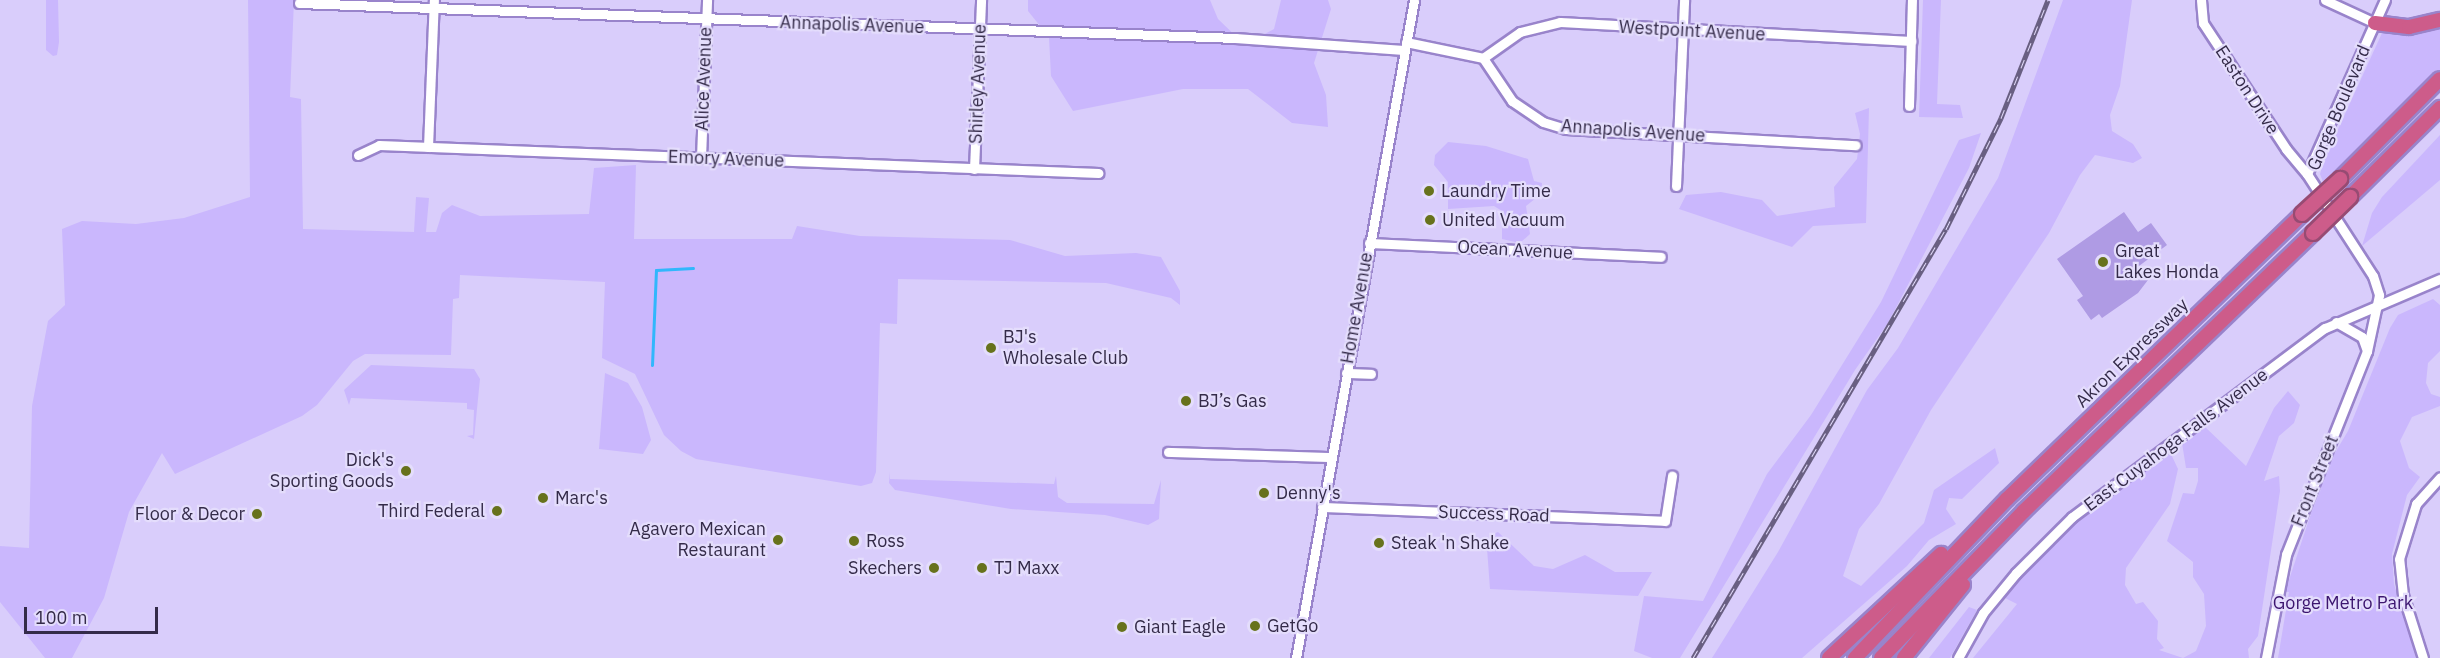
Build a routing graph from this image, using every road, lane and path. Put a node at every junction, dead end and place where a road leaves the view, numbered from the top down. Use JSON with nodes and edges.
{"nodes":[{"id":1,"x":707,"y":0,"type":"edge"},
{"id":2,"x":981,"y":0,"type":"edge"},
{"id":3,"x":1414,"y":0,"type":"edge"},
{"id":4,"x":1684,"y":0,"type":"edge"},
{"id":5,"x":1912,"y":0,"type":"edge"},
{"id":6,"x":2201,"y":0,"type":"edge"},
{"id":7,"x":2325,"y":0,"type":"edge"},
{"id":8,"x":2385,"y":0,"type":"edge"},
{"id":9,"x":299,"y":3,"type":"dead end"},
{"id":10,"x":434,"y":4,"type":"edge"},
{"id":11,"x":706,"y":19,"type":"junction"},
{"id":12,"x":2440,"y":20,"type":"edge"},
{"id":13,"x":2375,"y":23,"type":"junction"},
{"id":14,"x":980,"y":29,"type":"junction"},
{"id":15,"x":1682,"y":31,"type":"junction"},
{"id":16,"x":1911,"y":41,"type":"junction"},
{"id":17,"x":1405,"y":46,"type":"junction"},
{"id":18,"x":1483,"y":58,"type":"junction"},
{"id":19,"x":2440,"y":79,"type":"edge"},
{"id":20,"x":1909,"y":106,"type":"dead end"},
{"id":21,"x":2440,"y":108,"type":"edge"},
{"id":22,"x":1678,"y":136,"type":"junction"},
{"id":23,"x":1856,"y":145,"type":"dead end"},
{"id":24,"x":428,"y":147,"type":"junction"},
{"id":25,"x":358,"y":155,"type":"dead end"},
{"id":26,"x":701,"y":158,"type":"junction"},
{"id":27,"x":974,"y":169,"type":"junction"},
{"id":28,"x":1098,"y":173,"type":"dead end"},
{"id":29,"x":2307,"y":174,"type":"junction"},
{"id":30,"x":1676,"y":186,"type":"dead end"},
{"id":31,"x":1369,"y":243,"type":"junction"},
{"id":32,"x":1661,"y":257,"type":"dead end"},
{"id":33,"x":2440,"y":279,"type":"edge"},
{"id":34,"x":2378,"y":309,"type":"junction"},
{"id":35,"x":2336,"y":322,"type":"junction"},
{"id":36,"x":2367,"y":351,"type":"junction"},
{"id":37,"x":1346,"y":373,"type":"junction"},
{"id":38,"x":1371,"y":374,"type":"dead end"},
{"id":39,"x":1168,"y":452,"type":"dead end"},
{"id":40,"x":1331,"y":457,"type":"junction"},
{"id":41,"x":1671,"y":476,"type":"dead end"},
{"id":42,"x":2440,"y":477,"type":"edge"},
{"id":43,"x":2007,"y":499,"type":"junction"},
{"id":44,"x":1323,"y":507,"type":"junction"},
{"id":45,"x":2024,"y":511,"type":"junction"},
{"id":46,"x":1296,"y":658,"type":"edge"},
{"id":47,"x":1829,"y":658,"type":"edge"},
{"id":48,"x":1855,"y":658,"type":"edge"},
{"id":49,"x":1881,"y":658,"type":"edge"},
{"id":50,"x":1904,"y":658,"type":"edge"},
{"id":51,"x":1958,"y":658,"type":"edge"},
{"id":52,"x":2266,"y":658,"type":"edge"},
{"id":53,"x":2423,"y":658,"type":"edge"}],
"edges":[{"from":1,"to":11,"type":"street","name":"Alice Avenue"},
{"from":2,"to":14,"type":"street","name":"Shirley Avenue"},
{"from":3,"to":17,"type":"street","name":"Home Avenue"},
{"from":4,"to":15,"type":"street"},
{"from":5,"to":16,"type":"street"},
{"from":6,"to":29,"type":"street","name":"Easton Drive"},
{"from":7,"to":13,"type":"street"},
{"from":8,"to":13,"type":"street","name":"Gorge Boulevard"},
{"from":9,"to":10,"type":"street","name":"Annapolis Avenue"},
{"from":10,"to":11,"type":"street","name":"Annapolis Avenue"},
{"from":10,"to":24,"type":"street"},
{"from":11,"to":14,"type":"street","name":"Annapolis Avenue"},
{"from":11,"to":26,"type":"street","name":"Alice Avenue"},
{"from":12,"to":13,"type":"highway"},
{"from":13,"to":29,"type":"street","name":"Gorge Boulevard"},
{"from":14,"to":17,"type":"street","name":"Annapolis Avenue"},
{"from":14,"to":27,"type":"street","name":"Shirley Avenue"},
{"from":15,"to":16,"type":"street","name":"Westpoint Avenue"},
{"from":15,"to":18,"type":"street","name":"Westpoint Avenue"},
{"from":15,"to":22,"type":"street"},
{"from":16,"to":20,"type":"street"},
{"from":17,"to":18,"type":"street","name":"Annapolis Avenue"},
{"from":17,"to":31,"type":"street","name":"Home Avenue"},
{"from":18,"to":22,"type":"street","name":"Annapolis Avenue"},
{"from":19,"to":43,"type":"highway","name":"Akron Expressway","bridge":true},
{"from":21,"to":45,"type":"highway","name":"Akron Expressway","bridge":true},
{"from":22,"to":23,"type":"street","name":"Annapolis Avenue"},
{"from":22,"to":30,"type":"street"},
{"from":24,"to":25,"type":"street","name":"Emory Avenue"},
{"from":24,"to":26,"type":"street","name":"Emory Avenue"},
{"from":26,"to":27,"type":"street","name":"Emory Avenue"},
{"from":27,"to":28,"type":"street","name":"Emory Avenue"},
{"from":29,"to":34,"type":"street","name":"Gorge Boulevard"},
{"from":31,"to":32,"type":"street","name":"Ocean Avenue"},
{"from":31,"to":37,"type":"street","name":"Home Avenue"},
{"from":33,"to":34,"type":"street","name":"East Cuyahoga Falls Avenue"},
{"from":34,"to":35,"type":"street","name":"East Cuyahoga Falls Avenue"},
{"from":34,"to":36,"type":"street","name":"Front Street"},
{"from":35,"to":36,"type":"street"},
{"from":35,"to":51,"type":"street","name":"East Cuyahoga Falls Avenue"},
{"from":36,"to":52,"type":"street","name":"Front Street"},
{"from":37,"to":38,"type":"street"},
{"from":37,"to":40,"type":"street","name":"Home Avenue"},
{"from":39,"to":40,"type":"street"},
{"from":40,"to":44,"type":"street","name":"Home Avenue"},
{"from":41,"to":44,"type":"street","name":"Success Road"},
{"from":42,"to":53,"type":"street"},
{"from":43,"to":47,"type":"highway"},
{"from":43,"to":48,"type":"highway","name":"Akron Expressway"},
{"from":44,"to":46,"type":"street","name":"Home Avenue"},
{"from":45,"to":49,"type":"highway","name":"Akron Expressway"},
{"from":45,"to":50,"type":"highway"}]}
